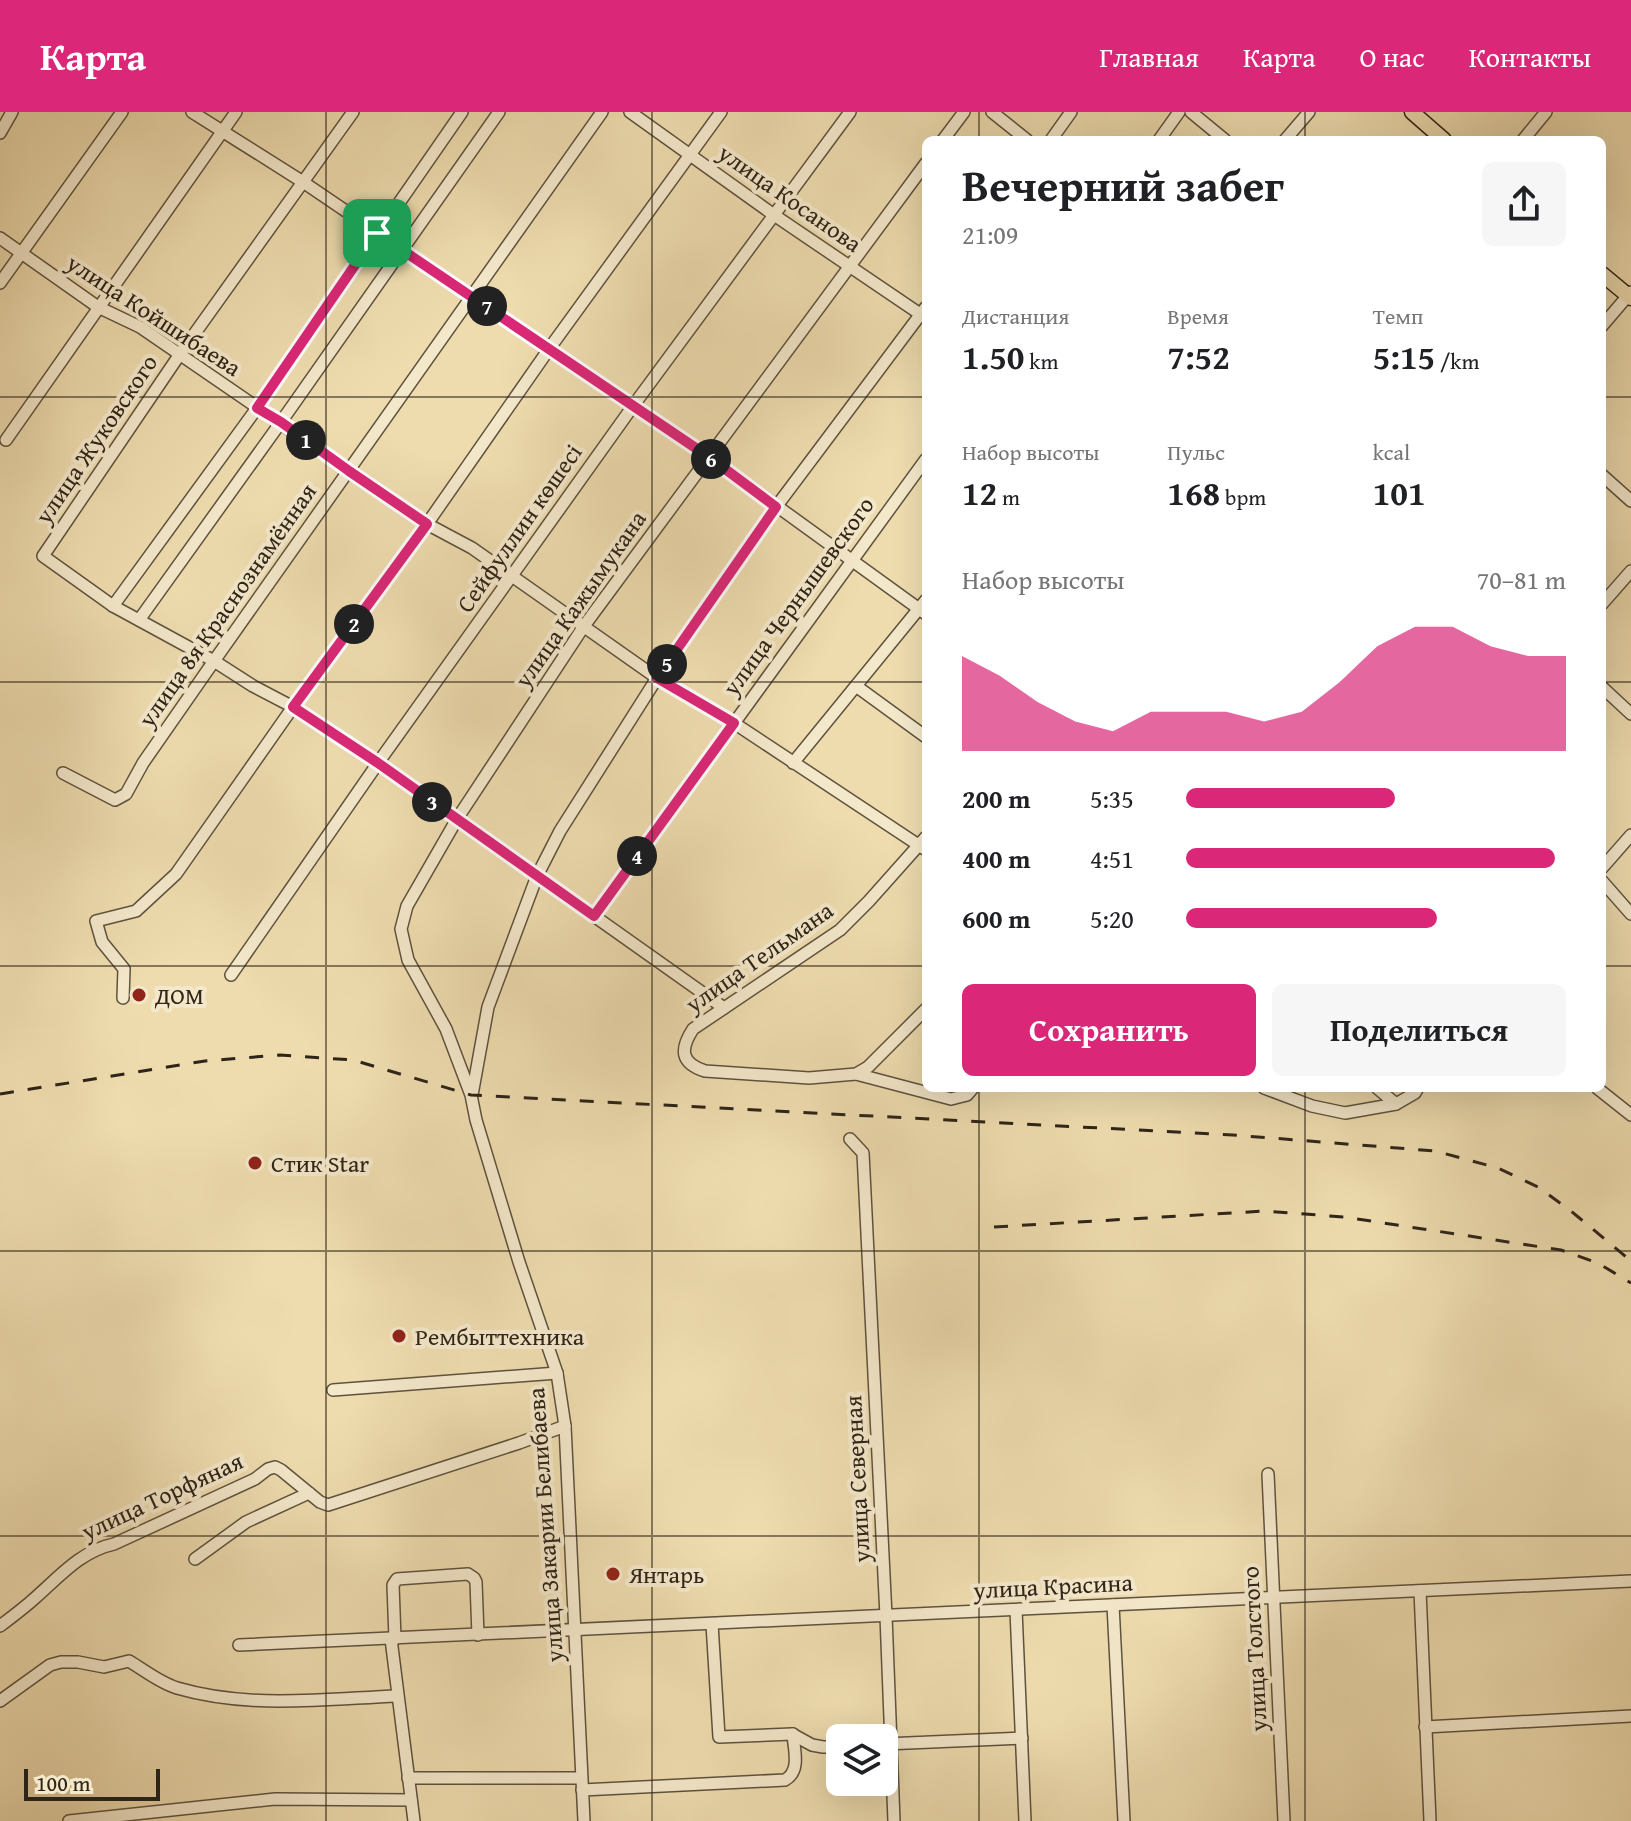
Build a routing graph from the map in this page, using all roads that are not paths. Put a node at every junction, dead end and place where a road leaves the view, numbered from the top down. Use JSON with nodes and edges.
{"nodes":[{"id":1,"x":12,"y":112,"type":"edge"},
{"id":2,"x":122,"y":112,"type":"edge"},
{"id":3,"x":192,"y":112,"type":"edge"},
{"id":4,"x":236,"y":112,"type":"edge"},
{"id":5,"x":353,"y":112,"type":"edge"},
{"id":6,"x":462,"y":112,"type":"edge"},
{"id":7,"x":499,"y":112,"type":"edge"},
{"id":8,"x":602,"y":112,"type":"edge"},
{"id":9,"x":630,"y":112,"type":"edge"},
{"id":10,"x":721,"y":112,"type":"edge"},
{"id":11,"x":850,"y":112,"type":"edge"},
{"id":12,"x":964,"y":112,"type":"edge"},
{"id":13,"x":992,"y":112,"type":"edge"},
{"id":14,"x":1071,"y":112,"type":"edge"},
{"id":15,"x":1179,"y":112,"type":"edge"},
{"id":16,"x":1191,"y":112,"type":"edge"},
{"id":17,"x":1309,"y":112,"type":"edge"},
{"id":18,"x":1412,"y":112,"type":"edge"},
{"id":19,"x":1546,"y":112,"type":"edge"},
{"id":20,"x":223,"y":131,"type":"junction"},
{"id":21,"x":0,"y":133,"type":"edge"},
{"id":22,"x":946,"y":136,"type":"edge"},
{"id":23,"x":1022,"y":136,"type":"edge"},
{"id":24,"x":1054,"y":136,"type":"edge"},
{"id":25,"x":1162,"y":136,"type":"edge"},
{"id":26,"x":1220,"y":136,"type":"edge"},
{"id":27,"x":1288,"y":136,"type":"edge"},
{"id":28,"x":1439,"y":136,"type":"edge"},
{"id":29,"x":1526,"y":136,"type":"edge"},
{"id":30,"x":690,"y":155,"type":"junction"},
{"id":31,"x":922,"y":168,"type":"edge"},
{"id":32,"x":303,"y":182,"type":"junction"},
{"id":33,"x":774,"y":215,"type":"junction"},
{"id":34,"x":377,"y":233,"type":"junction"},
{"id":35,"x":0,"y":238,"type":"edge"},
{"id":36,"x":402,"y":249,"type":"junction"},
{"id":37,"x":21,"y":254,"type":"junction"},
{"id":38,"x":849,"y":266,"type":"junction"},
{"id":39,"x":1606,"y":277,"type":"edge"},
{"id":40,"x":0,"y":283,"type":"edge"},
{"id":41,"x":1630,"y":295,"type":"edge"},
{"id":42,"x":472,"y":296,"type":"junction"},
{"id":43,"x":98,"y":307,"type":"junction"},
{"id":44,"x":922,"y":312,"type":"edge"},
{"id":45,"x":922,"y":316,"type":"edge"},
{"id":46,"x":1606,"y":322,"type":"edge"},
{"id":47,"x":549,"y":349,"type":"junction"},
{"id":48,"x":180,"y":354,"type":"junction"},
{"id":49,"x":633,"y":406,"type":"junction"},
{"id":50,"x":257,"y":408,"type":"junction"},
{"id":51,"x":281,"y":422,"type":"junction"},
{"id":52,"x":6,"y":440,"type":"dead end"},
{"id":53,"x":709,"y":457,"type":"junction"},
{"id":54,"x":922,"y":464,"type":"edge"},
{"id":55,"x":349,"y":471,"type":"junction"},
{"id":56,"x":1606,"y":479,"type":"edge"},
{"id":57,"x":1631,"y":501,"type":"edge"},
{"id":58,"x":776,"y":507,"type":"junction"},
{"id":59,"x":427,"y":524,"type":"junction"},
{"id":60,"x":852,"y":560,"type":"junction"},
{"id":61,"x":1631,"y":571,"type":"edge"},
{"id":62,"x":512,"y":576,"type":"junction"},
{"id":63,"x":1606,"y":599,"type":"edge"},
{"id":64,"x":113,"y":606,"type":"junction"},
{"id":65,"x":922,"y":607,"type":"edge"},
{"id":66,"x":922,"y":610,"type":"edge"},
{"id":67,"x":139,"y":620,"type":"junction"},
{"id":68,"x":584,"y":626,"type":"junction"},
{"id":69,"x":214,"y":661,"type":"junction"},
{"id":70,"x":657,"y":678,"type":"junction"},
{"id":71,"x":856,"y":686,"type":"junction"},
{"id":72,"x":1606,"y":691,"type":"edge"},
{"id":73,"x":293,"y":707,"type":"junction"},
{"id":74,"x":1631,"y":714,"type":"edge"},
{"id":75,"x":734,"y":723,"type":"junction"},
{"id":76,"x":922,"y":734,"type":"edge"},
{"id":77,"x":378,"y":763,"type":"junction"},
{"id":78,"x":793,"y":763,"type":"junction"},
{"id":79,"x":63,"y":773,"type":"dead end"},
{"id":80,"x":457,"y":819,"type":"junction"},
{"id":81,"x":1631,"y":835,"type":"edge"},
{"id":82,"x":922,"y":844,"type":"edge"},
{"id":83,"x":922,"y":846,"type":"edge"},
{"id":84,"x":1606,"y":863,"type":"edge"},
{"id":85,"x":537,"y":876,"type":"junction"},
{"id":86,"x":1606,"y":886,"type":"edge"},
{"id":87,"x":1631,"y":914,"type":"edge"},
{"id":88,"x":594,"y":916,"type":"junction"},
{"id":89,"x":231,"y":975,"type":"dead end"},
{"id":90,"x":123,"y":998,"type":"dead end"},
{"id":91,"x":724,"y":1008,"type":"junction"},
{"id":92,"x":922,"y":1013,"type":"edge"},
{"id":93,"x":856,"y":1074,"type":"junction"},
{"id":94,"x":922,"y":1091,"type":"edge"},
{"id":95,"x":924,"y":1092,"type":"edge"},
{"id":96,"x":970,"y":1092,"type":"edge"},
{"id":97,"x":1275,"y":1092,"type":"edge"},
{"id":98,"x":1382,"y":1092,"type":"edge"},
{"id":99,"x":1416,"y":1092,"type":"edge"},
{"id":100,"x":1602,"y":1092,"type":"edge"},
{"id":101,"x":471,"y":1095,"type":"junction"},
{"id":102,"x":1396,"y":1104,"type":"junction"},
{"id":103,"x":1631,"y":1115,"type":"edge"},
{"id":104,"x":850,"y":1139,"type":"dead end"},
{"id":105,"x":557,"y":1373,"type":"junction"},
{"id":106,"x":333,"y":1390,"type":"dead end"},
{"id":107,"x":565,"y":1426,"type":"junction"},
{"id":108,"x":1268,"y":1474,"type":"dead end"},
{"id":109,"x":309,"y":1493,"type":"junction"},
{"id":110,"x":195,"y":1559,"type":"dead end"},
{"id":111,"x":1631,"y":1581,"type":"edge"},
{"id":112,"x":1420,"y":1591,"type":"junction"},
{"id":113,"x":1274,"y":1597,"type":"junction"},
{"id":114,"x":1113,"y":1605,"type":"junction"},
{"id":115,"x":1016,"y":1610,"type":"junction"},
{"id":116,"x":886,"y":1616,"type":"junction"},
{"id":117,"x":712,"y":1624,"type":"junction"},
{"id":118,"x":0,"y":1626,"type":"edge"},
{"id":119,"x":574,"y":1630,"type":"junction"},
{"id":120,"x":478,"y":1635,"type":"junction"},
{"id":121,"x":393,"y":1639,"type":"junction"},
{"id":122,"x":239,"y":1645,"type":"dead end"},
{"id":123,"x":397,"y":1696,"type":"junction"},
{"id":124,"x":0,"y":1701,"type":"edge"},
{"id":125,"x":1631,"y":1716,"type":"edge"},
{"id":126,"x":887,"y":1724,"type":"edge"},
{"id":127,"x":1425,"y":1727,"type":"junction"},
{"id":128,"x":793,"y":1734,"type":"junction"},
{"id":129,"x":1022,"y":1738,"type":"junction"},
{"id":130,"x":898,"y":1744,"type":"edge"},
{"id":131,"x":826,"y":1747,"type":"edge"},
{"id":132,"x":408,"y":1778,"type":"junction"},
{"id":133,"x":582,"y":1784,"type":"junction"},
{"id":134,"x":892,"y":1796,"type":"edge"},
{"id":135,"x":411,"y":1800,"type":"junction"},
{"id":136,"x":69,"y":1821,"type":"edge"},
{"id":137,"x":414,"y":1821,"type":"edge"},
{"id":138,"x":584,"y":1821,"type":"edge"},
{"id":139,"x":894,"y":1821,"type":"edge"},
{"id":140,"x":1025,"y":1821,"type":"edge"},
{"id":141,"x":1124,"y":1821,"type":"edge"},
{"id":142,"x":1284,"y":1821,"type":"edge"},
{"id":143,"x":1430,"y":1821,"type":"edge"}],
"edges":[{"from":1,"to":21,"type":"street"},
{"from":2,"to":37,"type":"street"},
{"from":3,"to":20,"type":"street"},
{"from":4,"to":20,"type":"street"},
{"from":5,"to":32,"type":"street","name":"улица Жуковского"},
{"from":6,"to":34,"type":"street"},
{"from":7,"to":36,"type":"street"},
{"from":8,"to":42,"type":"street","name":"улица 8я Краснознамённая"},
{"from":9,"to":30,"type":"street","name":"улица Косанова"},
{"from":10,"to":30,"type":"street"},
{"from":11,"to":33,"type":"street","name":"Сейфуллин көшесі"},
{"from":12,"to":22,"type":"street"},
{"from":13,"to":23,"type":"street"},
{"from":14,"to":24,"type":"street"},
{"from":15,"to":25,"type":"street"},
{"from":16,"to":26,"type":"street"},
{"from":17,"to":27,"type":"street"},
{"from":18,"to":28,"type":"main road"},
{"from":19,"to":29,"type":"street"},
{"from":20,"to":32,"type":"street"},
{"from":20,"to":43,"type":"street"},
{"from":30,"to":33,"type":"street","name":"улица Косанова"},
{"from":30,"to":47,"type":"street"},
{"from":31,"to":38,"type":"street","name":"улица Кажымукана"},
{"from":32,"to":34,"type":"street"},
{"from":32,"to":48,"type":"street","name":"улица Жуковского"},
{"from":33,"to":38,"type":"street","name":"улица Косанова"},
{"from":33,"to":49,"type":"street","name":"Сейфуллин көшесі"},
{"from":34,"to":36,"type":"street"},
{"from":34,"to":50,"type":"street"},
{"from":35,"to":37,"type":"street","name":"улица Койшибаева"},
{"from":36,"to":42,"type":"street"},
{"from":36,"to":51,"type":"street"},
{"from":37,"to":40,"type":"street"},
{"from":37,"to":43,"type":"street","name":"улица Койшибаева"},
{"from":38,"to":44,"type":"street","name":"улица Косанова"},
{"from":38,"to":53,"type":"street","name":"улица Кажымукана"},
{"from":39,"to":41,"type":"main road"},
{"from":41,"to":46,"type":"street"},
{"from":42,"to":47,"type":"street"},
{"from":42,"to":55,"type":"street","name":"улица 8я Краснознамённая"},
{"from":43,"to":48,"type":"street","name":"улица Койшибаева"},
{"from":43,"to":52,"type":"street"},
{"from":45,"to":58,"type":"street"},
{"from":47,"to":49,"type":"street"},
{"from":47,"to":59,"type":"street"},
{"from":48,"to":50,"type":"street","name":"улица Койшибаева"},
{"from":48,"to":64,"type":"street","name":"улица Жуковского"},
{"from":49,"to":53,"type":"street"},
{"from":49,"to":62,"type":"street","name":"Сейфуллин көшесі"},
{"from":50,"to":51,"type":"street","name":"улица Койшибаева"},
{"from":50,"to":64,"type":"street"},
{"from":51,"to":55,"type":"street","name":"улица Койшибаева"},
{"from":51,"to":67,"type":"street"},
{"from":53,"to":58,"type":"street"},
{"from":53,"to":68,"type":"street","name":"улица Кажымукана"},
{"from":54,"to":60,"type":"street","name":"улица Чернышевского"},
{"from":55,"to":59,"type":"street","name":"улица Койшибаева"},
{"from":55,"to":69,"type":"street","name":"улица 8я Краснознамённая"},
{"from":56,"to":57,"type":"street"},
{"from":58,"to":60,"type":"street"},
{"from":58,"to":70,"type":"street"},
{"from":59,"to":62,"type":"street","name":"улица Койшибаева"},
{"from":59,"to":73,"type":"street"},
{"from":60,"to":65,"type":"street"},
{"from":60,"to":75,"type":"street","name":"улица Чернышевского"},
{"from":61,"to":63,"type":"street"},
{"from":62,"to":68,"type":"street","name":"улица Койшибаева"},
{"from":62,"to":77,"type":"street","name":"Сейфуллин көшесі"},
{"from":64,"to":67,"type":"street"},
{"from":66,"to":71,"type":"street"},
{"from":67,"to":69,"type":"street"},
{"from":68,"to":70,"type":"street","name":"улица Койшибаева"},
{"from":68,"to":80,"type":"street","name":"улица Кажымукана"},
{"from":69,"to":73,"type":"street"},
{"from":69,"to":79,"type":"street","name":"улица 8я Краснознамённая"},
{"from":70,"to":75,"type":"street","name":"улица Койшибаева"},
{"from":70,"to":85,"type":"street"},
{"from":71,"to":76,"type":"street"},
{"from":71,"to":78,"type":"street"},
{"from":72,"to":74,"type":"street"},
{"from":73,"to":77,"type":"street"},
{"from":73,"to":90,"type":"street"},
{"from":75,"to":78,"type":"street","name":"улица Койшибаева"},
{"from":75,"to":88,"type":"street","name":"улица Чернышевского"},
{"from":77,"to":80,"type":"street"},
{"from":77,"to":89,"type":"street","name":"Сейфуллин көшесі"},
{"from":78,"to":82,"type":"street","name":"улица Койшибаева"},
{"from":80,"to":85,"type":"street"},
{"from":80,"to":101,"type":"street","name":"улица Кажымукана"},
{"from":81,"to":84,"type":"street"},
{"from":83,"to":91,"type":"street","name":"улица Тельмана"},
{"from":85,"to":88,"type":"street"},
{"from":85,"to":101,"type":"street"},
{"from":86,"to":87,"type":"street"},
{"from":88,"to":91,"type":"street"},
{"from":91,"to":93,"type":"street","name":"улица Тельмана"},
{"from":92,"to":93,"type":"street"},
{"from":93,"to":94,"type":"street"},
{"from":95,"to":96,"type":"street"},
{"from":97,"to":102,"type":"street"},
{"from":98,"to":102,"type":"street"},
{"from":99,"to":102,"type":"street"},
{"from":100,"to":103,"type":"street"},
{"from":101,"to":105,"type":"street","name":"улица Закарии Белибаева"},
{"from":104,"to":116,"type":"street","name":"улица Северная"},
{"from":105,"to":106,"type":"street"},
{"from":105,"to":107,"type":"street","name":"улица Закарии Белибаева"},
{"from":107,"to":109,"type":"street","name":"улица Торфяная"},
{"from":107,"to":119,"type":"street","name":"улица Закарии Белибаева"},
{"from":108,"to":113,"type":"street","name":"улица Толстого"},
{"from":109,"to":110,"type":"street"},
{"from":109,"to":118,"type":"street","name":"улица Торфяная"},
{"from":111,"to":112,"type":"street","name":"улица Красина"},
{"from":112,"to":113,"type":"street","name":"улица Красина"},
{"from":112,"to":127,"type":"street"},
{"from":113,"to":114,"type":"street","name":"улица Красина"},
{"from":113,"to":142,"type":"street","name":"улица Толстого"},
{"from":114,"to":115,"type":"street","name":"улица Красина"},
{"from":114,"to":141,"type":"street"},
{"from":115,"to":116,"type":"street","name":"улица Красина"},
{"from":115,"to":129,"type":"street"},
{"from":116,"to":117,"type":"street","name":"улица Красина"},
{"from":116,"to":126,"type":"street","name":"улица Северная"},
{"from":117,"to":119,"type":"street","name":"улица Красина"},
{"from":117,"to":128,"type":"street"},
{"from":119,"to":120,"type":"street","name":"улица Красина"},
{"from":119,"to":133,"type":"street","name":"улица Закарии Белибаева"},
{"from":120,"to":121,"type":"street","name":"улица Красина"},
{"from":120,"to":121,"type":"street"},
{"from":121,"to":122,"type":"street","name":"улица Красина"},
{"from":121,"to":123,"type":"street"},
{"from":123,"to":124,"type":"street"},
{"from":123,"to":132,"type":"street"},
{"from":125,"to":127,"type":"street"},
{"from":127,"to":143,"type":"street"},
{"from":128,"to":131,"type":"street"},
{"from":128,"to":133,"type":"street"},
{"from":129,"to":130,"type":"street"},
{"from":129,"to":140,"type":"street"},
{"from":132,"to":133,"type":"street"},
{"from":132,"to":135,"type":"street"},
{"from":133,"to":138,"type":"street","name":"улица Закарии Белибаева"},
{"from":134,"to":139,"type":"street","name":"улица Северная"},
{"from":135,"to":136,"type":"street"},
{"from":135,"to":137,"type":"street"}]}
